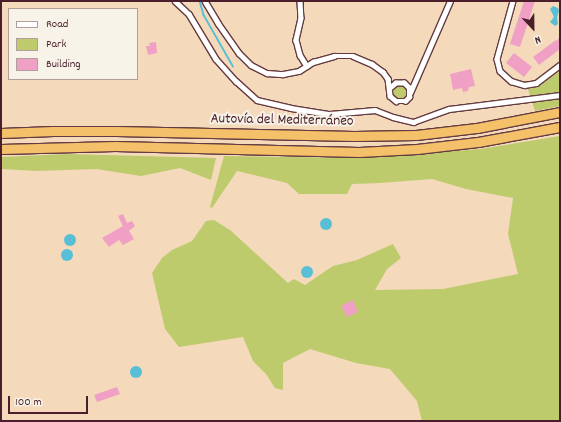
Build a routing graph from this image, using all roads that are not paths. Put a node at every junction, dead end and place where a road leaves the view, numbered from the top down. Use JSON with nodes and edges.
{"nodes":[{"id":1,"x":175,"y":1,"type":"edge"},
{"id":2,"x":205,"y":1,"type":"edge"},
{"id":3,"x":300,"y":1,"type":"edge"},
{"id":4,"x":450,"y":1,"type":"edge"},
{"id":5,"x":513,"y":1,"type":"edge"},
{"id":6,"x":560,"y":65,"type":"edge"},
{"id":7,"x":307,"y":66,"type":"junction"},
{"id":8,"x":388,"y":79,"type":"junction"},
{"id":9,"x":415,"y":80,"type":"junction"},
{"id":10,"x":398,"y":82,"type":"junction"},
{"id":11,"x":404,"y":83,"type":"junction"},
{"id":12,"x":390,"y":88,"type":"junction"},
{"id":13,"x":560,"y":95,"type":"edge"},
{"id":14,"x":408,"y":97,"type":"junction"},
{"id":15,"x":560,"y":112,"type":"edge"},
{"id":16,"x":560,"y":127,"type":"edge"},
{"id":17,"x":1,"y":133,"type":"edge"},
{"id":18,"x":1,"y":149,"type":"edge"}],
"edges":[{"from":1,"to":13,"type":"street"},
{"from":2,"to":7,"type":"street"},
{"from":3,"to":7,"type":"street"},
{"from":4,"to":9,"type":"street"},
{"from":5,"to":6,"type":"street"},
{"from":7,"to":8,"type":"street"},
{"from":8,"to":10,"type":"street"},
{"from":8,"to":12,"type":"street"},
{"from":9,"to":11,"type":"street"},
{"from":9,"to":14,"type":"street"},
{"from":10,"to":11,"type":"street"},
{"from":10,"to":12,"type":"street"},
{"from":11,"to":14,"type":"street"},
{"from":12,"to":14,"type":"street"},
{"from":15,"to":17,"type":"highway","name":"Autovía del Mediterráneo"},
{"from":16,"to":18,"type":"highway","name":"Autovía del Mediterráneo"}]}
